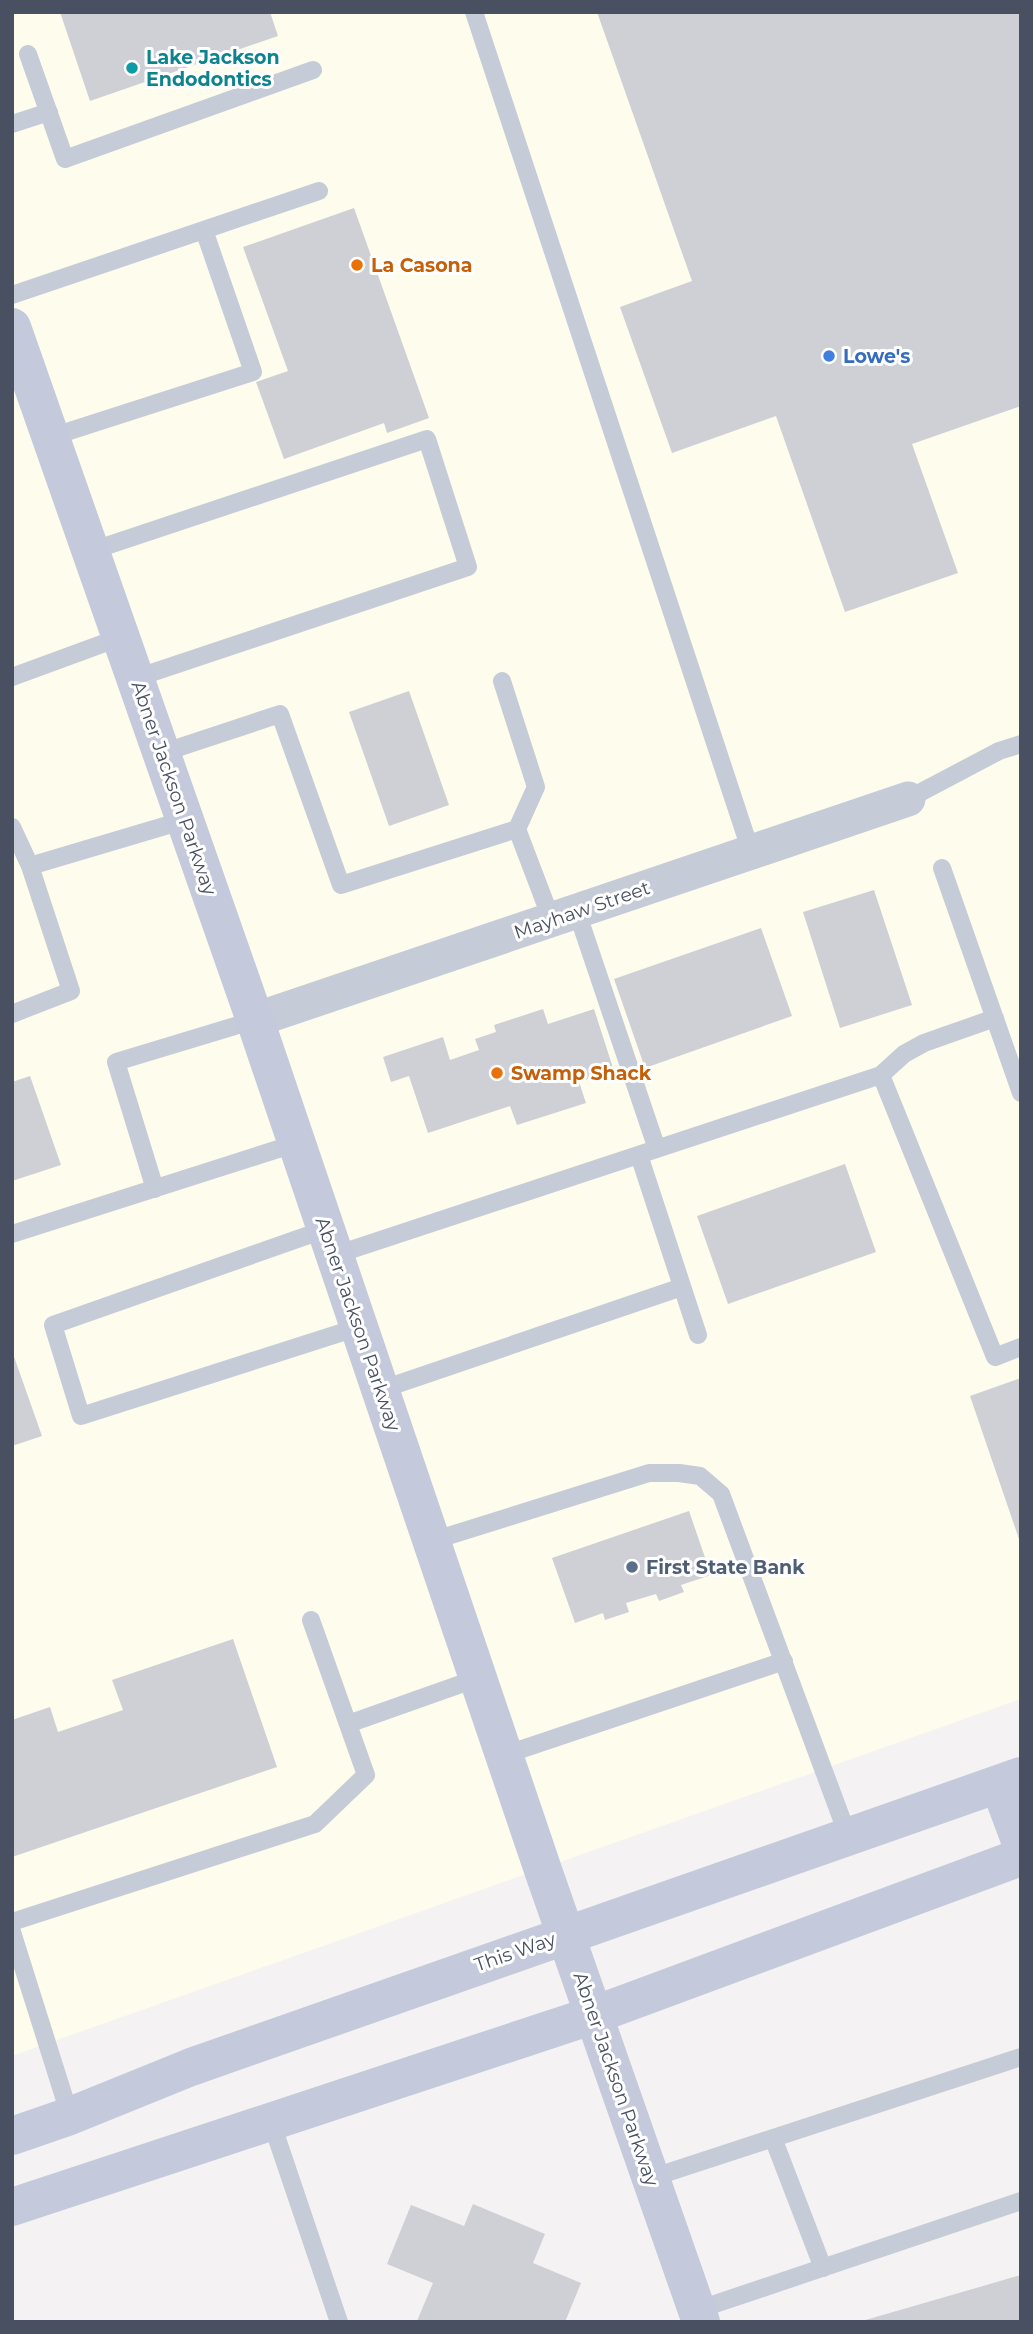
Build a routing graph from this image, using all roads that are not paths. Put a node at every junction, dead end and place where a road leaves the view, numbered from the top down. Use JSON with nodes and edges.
{"nodes":[{"id":1,"x":474,"y":12,"type":"edge"},
{"id":2,"x":29,"y":54,"type":"dead end"},
{"id":3,"x":313,"y":70,"type":"dead end"},
{"id":4,"x":49,"y":112,"type":"junction"},
{"id":5,"x":12,"y":124,"type":"edge"},
{"id":6,"x":319,"y":191,"type":"dead end"},
{"id":7,"x":204,"y":230,"type":"junction"},
{"id":8,"x":12,"y":295,"type":"edge"},
{"id":9,"x":12,"y":327,"type":"edge"},
{"id":10,"x":51,"y":437,"type":"junction"},
{"id":11,"x":91,"y":551,"type":"junction"},
{"id":12,"x":121,"y":638,"type":"junction"},
{"id":13,"x":12,"y":677,"type":"edge"},
{"id":14,"x":136,"y":678,"type":"junction"},
{"id":15,"x":502,"y":681,"type":"dead end"},
{"id":16,"x":1021,"y":744,"type":"edge"},
{"id":17,"x":162,"y":753,"type":"junction"},
{"id":18,"x":908,"y":799,"type":"joint"},
{"id":19,"x":185,"y":820,"type":"junction"},
{"id":20,"x":12,"y":827,"type":"edge"},
{"id":21,"x":517,"y":829,"type":"junction"},
{"id":22,"x":751,"y":852,"type":"junction"},
{"id":23,"x":30,"y":866,"type":"junction"},
{"id":24,"x":942,"y":868,"type":"dead end"},
{"id":25,"x":565,"y":917,"type":"junction"},
{"id":26,"x":12,"y":1014,"type":"edge"},
{"id":27,"x":995,"y":1018,"type":"junction"},
{"id":28,"x":255,"y":1020,"type":"junction"},
{"id":29,"x":881,"y":1075,"type":"junction"},
{"id":30,"x":1021,"y":1093,"type":"edge"},
{"id":31,"x":297,"y":1143,"type":"junction"},
{"id":32,"x":657,"y":1149,"type":"junction"},
{"id":33,"x":639,"y":1155,"type":"junction"},
{"id":34,"x":155,"y":1189,"type":"junction"},
{"id":35,"x":12,"y":1234,"type":"edge"},
{"id":36,"x":330,"y":1242,"type":"junction"},
{"id":37,"x":682,"y":1287,"type":"junction"},
{"id":38,"x":359,"y":1327,"type":"junction"},
{"id":39,"x":698,"y":1335,"type":"dead end"},
{"id":40,"x":1021,"y":1347,"type":"edge"},
{"id":41,"x":380,"y":1390,"type":"junction"},
{"id":42,"x":432,"y":1542,"type":"junction"},
{"id":43,"x":311,"y":1619,"type":"dead end"},
{"id":44,"x":784,"y":1661,"type":"junction"},
{"id":45,"x":478,"y":1678,"type":"junction"},
{"id":46,"x":348,"y":1724,"type":"junction"},
{"id":47,"x":504,"y":1755,"type":"junction"},
{"id":48,"x":1010,"y":1780,"type":"edge"},
{"id":49,"x":848,"y":1836,"type":"junction"},
{"id":50,"x":1021,"y":1843,"type":"edge"},
{"id":51,"x":1021,"y":1857,"type":"edge"},
{"id":52,"x":12,"y":1922,"type":"edge"},
{"id":53,"x":12,"y":1932,"type":"edge"},
{"id":54,"x":565,"y":1935,"type":"junction"},
{"id":55,"x":594,"y":2015,"type":"junction"},
{"id":56,"x":1021,"y":2057,"type":"edge"},
{"id":57,"x":70,"y":2116,"type":"junction"},
{"id":58,"x":271,"y":2121,"type":"junction"},
{"id":59,"x":12,"y":2136,"type":"edge"},
{"id":60,"x":773,"y":2138,"type":"junction"},
{"id":61,"x":651,"y":2178,"type":"junction"},
{"id":62,"x":1021,"y":2201,"type":"edge"},
{"id":63,"x":12,"y":2207,"type":"edge"},
{"id":64,"x":823,"y":2268,"type":"junction"},
{"id":65,"x":699,"y":2316,"type":"edge"},
{"id":66,"x":339,"y":2322,"type":"edge"}],
"edges":[{"from":1,"to":22,"type":"lane"},
{"from":2,"to":4,"type":"lane"},
{"from":3,"to":4,"type":"lane"},
{"from":4,"to":5,"type":"lane"},
{"from":6,"to":7,"type":"lane"},
{"from":7,"to":8,"type":"lane"},
{"from":7,"to":10,"type":"lane"},
{"from":9,"to":10,"type":"main road","name":"Abner Jackson Parkway"},
{"from":10,"to":11,"type":"main road","name":"Abner Jackson Parkway"},
{"from":11,"to":12,"type":"main road","name":"Abner Jackson Parkway"},
{"from":11,"to":14,"type":"lane"},
{"from":12,"to":13,"type":"lane"},
{"from":12,"to":14,"type":"main road","name":"Abner Jackson Parkway"},
{"from":14,"to":17,"type":"main road","name":"Abner Jackson Parkway"},
{"from":15,"to":21,"type":"lane"},
{"from":16,"to":18,"type":"lane"},
{"from":17,"to":19,"type":"main road","name":"Abner Jackson Parkway"},
{"from":17,"to":21,"type":"lane"},
{"from":18,"to":22,"type":"street","name":"Mayhaw Street"},
{"from":19,"to":23,"type":"lane"},
{"from":19,"to":28,"type":"main road","name":"Abner Jackson Parkway"},
{"from":20,"to":23,"type":"lane"},
{"from":21,"to":25,"type":"lane"},
{"from":22,"to":25,"type":"street","name":"Mayhaw Street"},
{"from":23,"to":26,"type":"lane"},
{"from":24,"to":27,"type":"lane"},
{"from":25,"to":28,"type":"street","name":"Mayhaw Street"},
{"from":25,"to":32,"type":"lane"},
{"from":27,"to":29,"type":"lane"},
{"from":27,"to":30,"type":"lane"},
{"from":28,"to":31,"type":"main road","name":"Abner Jackson Parkway"},
{"from":28,"to":34,"type":"lane"},
{"from":29,"to":32,"type":"lane"},
{"from":29,"to":40,"type":"lane"},
{"from":31,"to":34,"type":"lane"},
{"from":31,"to":36,"type":"main road","name":"Abner Jackson Parkway"},
{"from":32,"to":33,"type":"lane"},
{"from":33,"to":36,"type":"lane"},
{"from":33,"to":37,"type":"lane"},
{"from":34,"to":35,"type":"lane"},
{"from":36,"to":38,"type":"main road","name":"Abner Jackson Parkway"},
{"from":36,"to":38,"type":"lane"},
{"from":37,"to":39,"type":"lane"},
{"from":37,"to":41,"type":"lane"},
{"from":38,"to":41,"type":"main road","name":"Abner Jackson Parkway"},
{"from":41,"to":42,"type":"main road","name":"Abner Jackson Parkway"},
{"from":42,"to":44,"type":"lane"},
{"from":42,"to":45,"type":"main road","name":"Abner Jackson Parkway"},
{"from":43,"to":46,"type":"lane"},
{"from":44,"to":47,"type":"lane"},
{"from":44,"to":49,"type":"lane"},
{"from":45,"to":46,"type":"lane"},
{"from":45,"to":47,"type":"main road","name":"Abner Jackson Parkway"},
{"from":46,"to":52,"type":"lane"},
{"from":47,"to":54,"type":"main road","name":"Abner Jackson Parkway"},
{"from":48,"to":49,"type":"main road","name":"This Way"},
{"from":48,"to":50,"type":"main road"},
{"from":49,"to":54,"type":"main road","name":"This Way"},
{"from":51,"to":55,"type":"main road"},
{"from":53,"to":57,"type":"lane"},
{"from":54,"to":55,"type":"main road","name":"Abner Jackson Parkway"},
{"from":54,"to":57,"type":"main road","name":"This Way"},
{"from":55,"to":58,"type":"main road"},
{"from":55,"to":61,"type":"main road","name":"Abner Jackson Parkway"},
{"from":56,"to":60,"type":"lane"},
{"from":57,"to":59,"type":"main road","name":"This Way"},
{"from":58,"to":63,"type":"main road"},
{"from":58,"to":66,"type":"lane"},
{"from":60,"to":61,"type":"lane"},
{"from":60,"to":64,"type":"lane"},
{"from":61,"to":65,"type":"main road","name":"Abner Jackson Parkway"},
{"from":62,"to":64,"type":"lane"},
{"from":64,"to":65,"type":"lane"}]}
